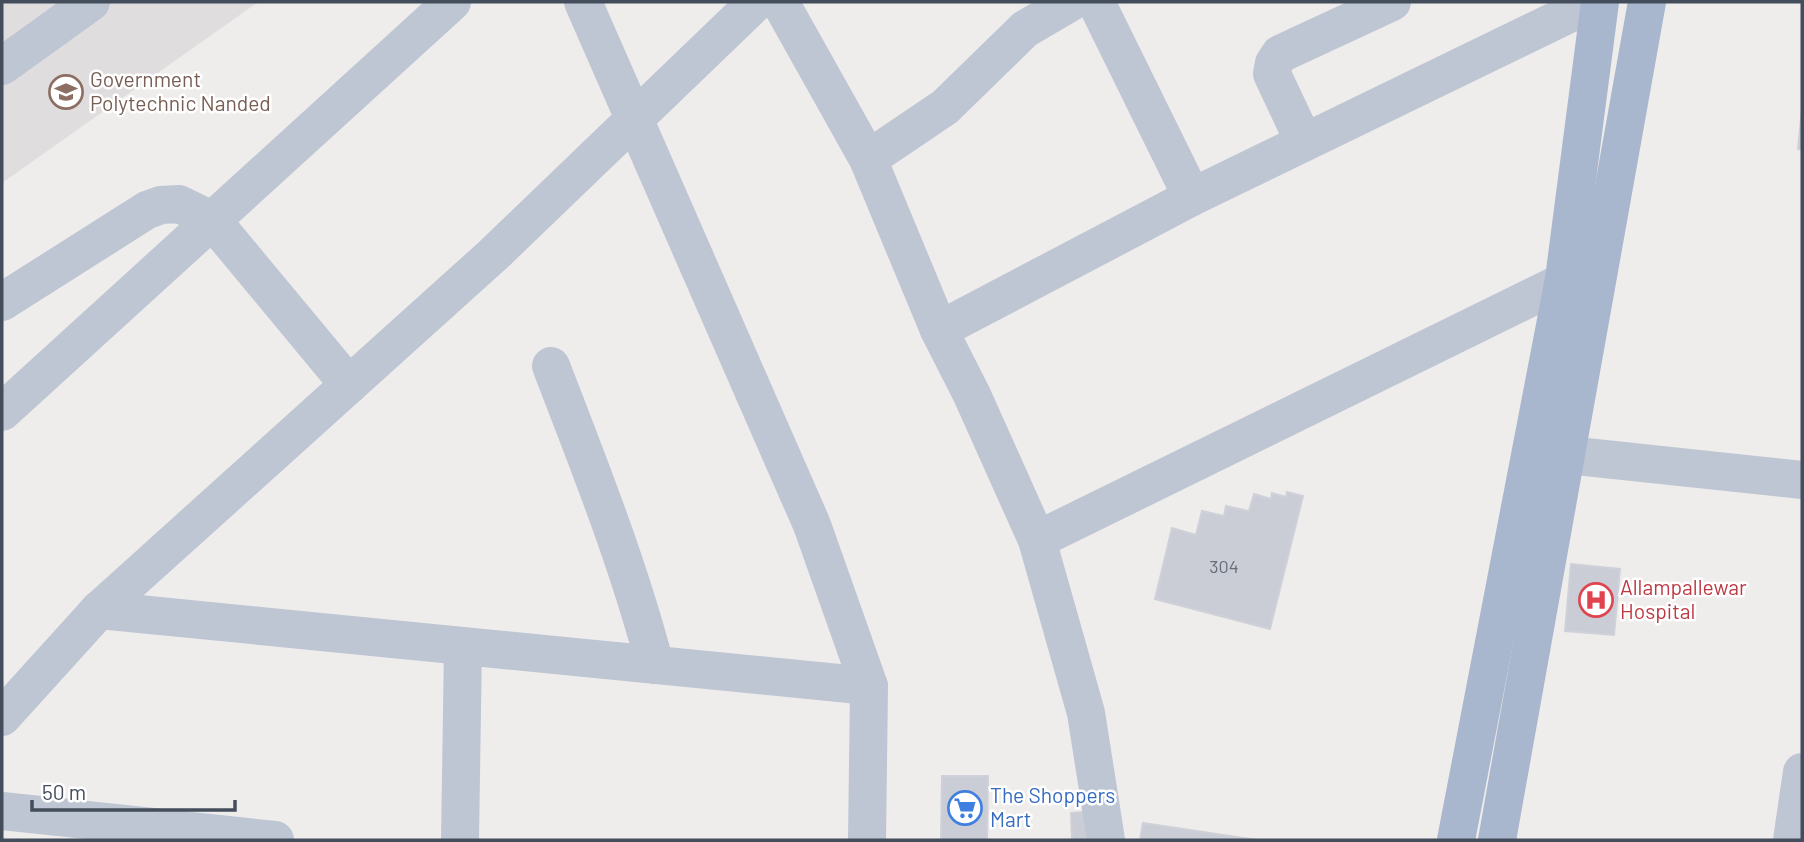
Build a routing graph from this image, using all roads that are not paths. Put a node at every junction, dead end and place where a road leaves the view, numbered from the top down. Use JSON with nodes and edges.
{"nodes":[{"id":1,"x":452,"y":2,"type":"edge"},
{"id":2,"x":583,"y":2,"type":"edge"},
{"id":3,"x":756,"y":2,"type":"edge"},
{"id":4,"x":780,"y":2,"type":"edge"},
{"id":5,"x":1071,"y":2,"type":"edge"},
{"id":6,"x":1096,"y":2,"type":"edge"},
{"id":7,"x":1392,"y":2,"type":"edge"},
{"id":8,"x":1594,"y":2,"type":"edge"},
{"id":9,"x":1600,"y":2,"type":"edge"},
{"id":10,"x":1647,"y":2,"type":"edge"},
{"id":11,"x":68,"y":9,"type":"edge"},
{"id":12,"x":2,"y":66,"type":"edge"},
{"id":13,"x":633,"y":120,"type":"junction"},
{"id":14,"x":1304,"y":142,"type":"junction"},
{"id":15,"x":868,"y":159,"type":"junction"},
{"id":16,"x":1192,"y":197,"type":"junction"},
{"id":17,"x":212,"y":220,"type":"junction"},
{"id":18,"x":1601,"y":263,"type":"junction"},
{"id":19,"x":1564,"y":279,"type":"junction"},
{"id":20,"x":2,"y":302,"type":"edge"},
{"id":21,"x":939,"y":330,"type":"junction"},
{"id":22,"x":551,"y":366,"type":"dead end"},
{"id":23,"x":349,"y":385,"type":"junction"},
{"id":24,"x":2,"y":412,"type":"edge"},
{"id":25,"x":1567,"y":456,"type":"junction"},
{"id":26,"x":1802,"y":480,"type":"edge"},
{"id":27,"x":1037,"y":540,"type":"junction"},
{"id":28,"x":99,"y":610,"type":"junction"},
{"id":29,"x":463,"y":646,"type":"junction"},
{"id":30,"x":655,"y":665,"type":"junction"},
{"id":31,"x":870,"y":686,"type":"junction"},
{"id":32,"x":2,"y":716,"type":"edge"},
{"id":33,"x":1802,"y":772,"type":"edge"},
{"id":34,"x":16,"y":821,"type":"edge"},
{"id":35,"x":255,"y":839,"type":"edge"},
{"id":36,"x":460,"y":840,"type":"edge"},
{"id":37,"x":867,"y":840,"type":"edge"},
{"id":38,"x":1106,"y":840,"type":"edge"},
{"id":39,"x":1456,"y":840,"type":"edge"},
{"id":40,"x":1497,"y":840,"type":"edge"},
{"id":41,"x":1792,"y":840,"type":"edge"}],
"edges":[{"from":1,"to":17,"type":"street"},
{"from":2,"to":13,"type":"street"},
{"from":3,"to":13,"type":"street"},
{"from":4,"to":15,"type":"street"},
{"from":5,"to":15,"type":"street"},
{"from":6,"to":16,"type":"street"},
{"from":7,"to":14,"type":"street"},
{"from":8,"to":14,"type":"street"},
{"from":9,"to":19,"type":"main road"},
{"from":10,"to":18,"type":"main road"},
{"from":11,"to":12,"type":"street"},
{"from":13,"to":23,"type":"street"},
{"from":13,"to":31,"type":"street"},
{"from":14,"to":16,"type":"street"},
{"from":15,"to":21,"type":"street"},
{"from":16,"to":21,"type":"street"},
{"from":17,"to":20,"type":"street"},
{"from":17,"to":23,"type":"street"},
{"from":17,"to":24,"type":"street"},
{"from":18,"to":19,"type":"street"},
{"from":18,"to":25,"type":"main road"},
{"from":19,"to":27,"type":"street"},
{"from":19,"to":39,"type":"main road"},
{"from":21,"to":27,"type":"street"},
{"from":22,"to":30,"type":"street"},
{"from":23,"to":28,"type":"street"},
{"from":25,"to":26,"type":"street"},
{"from":25,"to":40,"type":"main road"},
{"from":27,"to":38,"type":"street"},
{"from":28,"to":29,"type":"street"},
{"from":28,"to":32,"type":"street"},
{"from":29,"to":30,"type":"street"},
{"from":29,"to":36,"type":"street"},
{"from":30,"to":31,"type":"street"},
{"from":31,"to":37,"type":"street"},
{"from":33,"to":41,"type":"street"},
{"from":34,"to":35,"type":"street"}]}
